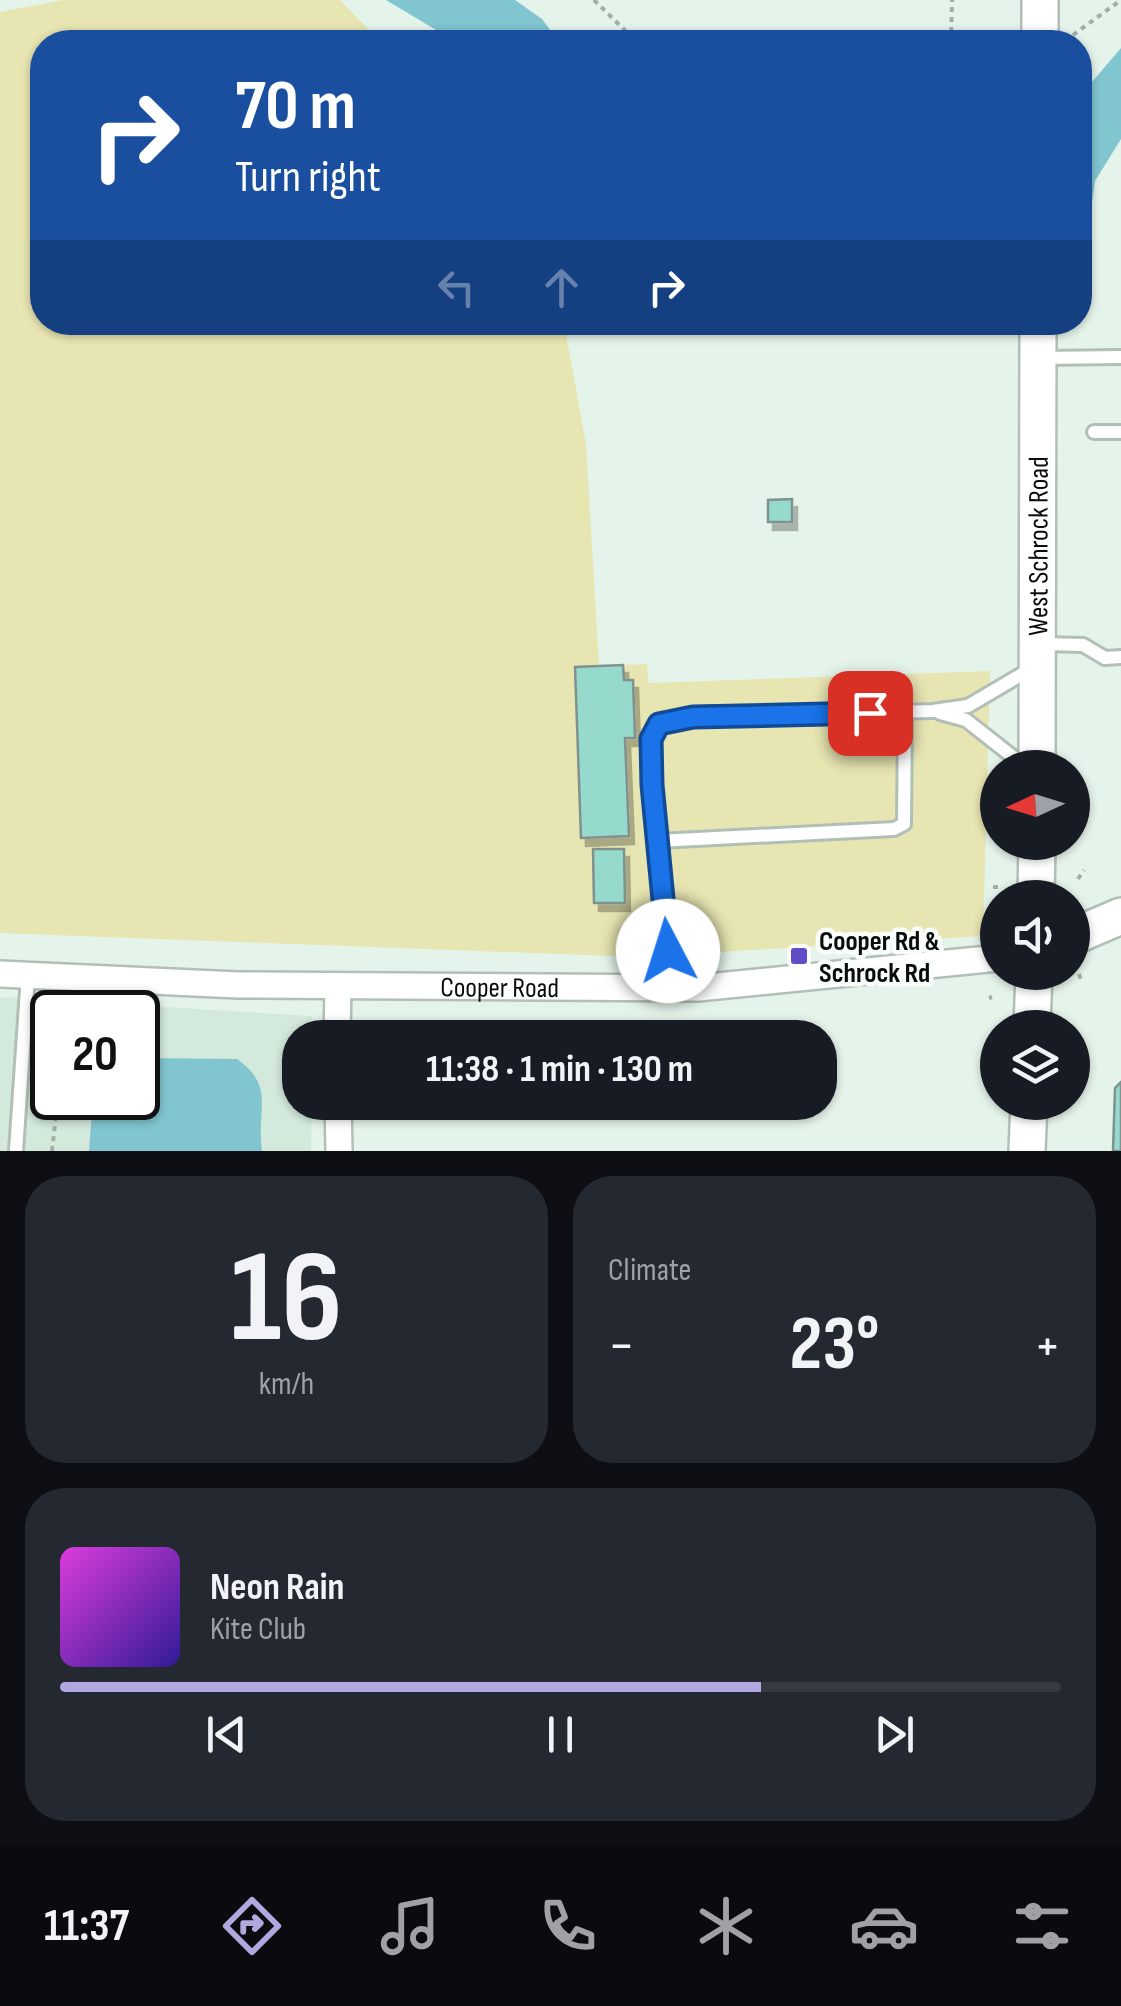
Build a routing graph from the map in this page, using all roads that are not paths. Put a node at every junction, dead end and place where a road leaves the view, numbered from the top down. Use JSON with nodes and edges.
{"nodes":[{"id":1,"x":1038,"y":335,"type":"edge"},
{"id":2,"x":1121,"y":357,"type":"edge"},
{"id":3,"x":1038,"y":358,"type":"junction"},
{"id":4,"x":1094,"y":432,"type":"dead end"},
{"id":5,"x":1121,"y":432,"type":"edge"},
{"id":6,"x":1038,"y":654,"type":"junction"},
{"id":7,"x":1121,"y":658,"type":"edge"},
{"id":8,"x":933,"y":711,"type":"junction"},
{"id":9,"x":905,"y":712,"type":"junction"},
{"id":10,"x":1004,"y":750,"type":"edge"},
{"id":11,"x":1037,"y":750,"type":"edge"},
{"id":12,"x":658,"y":842,"type":"junction"},
{"id":13,"x":1121,"y":916,"type":"edge"},
{"id":14,"x":1090,"y":929,"type":"edge"},
{"id":15,"x":980,"y":960,"type":"edge"},
{"id":16,"x":0,"y":974,"type":"edge"},
{"id":17,"x":28,"y":975,"type":"junction"},
{"id":18,"x":338,"y":986,"type":"junction"},
{"id":19,"x":672,"y":988,"type":"junction"},
{"id":20,"x":337,"y":1020,"type":"edge"},
{"id":21,"x":338,"y":1120,"type":"edge"},
{"id":22,"x":1029,"y":1120,"type":"edge"},
{"id":23,"x":16,"y":1151,"type":"edge"},
{"id":24,"x":338,"y":1151,"type":"edge"},
{"id":25,"x":1028,"y":1151,"type":"edge"}],
"edges":[{"from":1,"to":3,"type":"main road","name":"West Schrock Road"},
{"from":2,"to":3,"type":"lane"},
{"from":3,"to":6,"type":"main road","name":"West Schrock Road"},
{"from":4,"to":5,"type":"lane"},
{"from":6,"to":7,"type":"lane"},
{"from":6,"to":8,"type":"lane"},
{"from":6,"to":11,"type":"main road","name":"West Schrock Road"},
{"from":8,"to":9,"type":"lane"},
{"from":8,"to":10,"type":"lane"},
{"from":9,"to":12,"type":"lane"},
{"from":9,"to":12,"type":"lane"},
{"from":12,"to":19,"type":"lane"},
{"from":13,"to":14,"type":"main road"},
{"from":15,"to":19,"type":"street","name":"Cooper Road"},
{"from":16,"to":17,"type":"street","name":"Cooper Road"},
{"from":17,"to":18,"type":"street","name":"Cooper Road"},
{"from":17,"to":23,"type":"lane"},
{"from":18,"to":19,"type":"street","name":"Cooper Road"},
{"from":18,"to":20,"type":"street"},
{"from":21,"to":24,"type":"street"},
{"from":22,"to":25,"type":"main road"}]}
